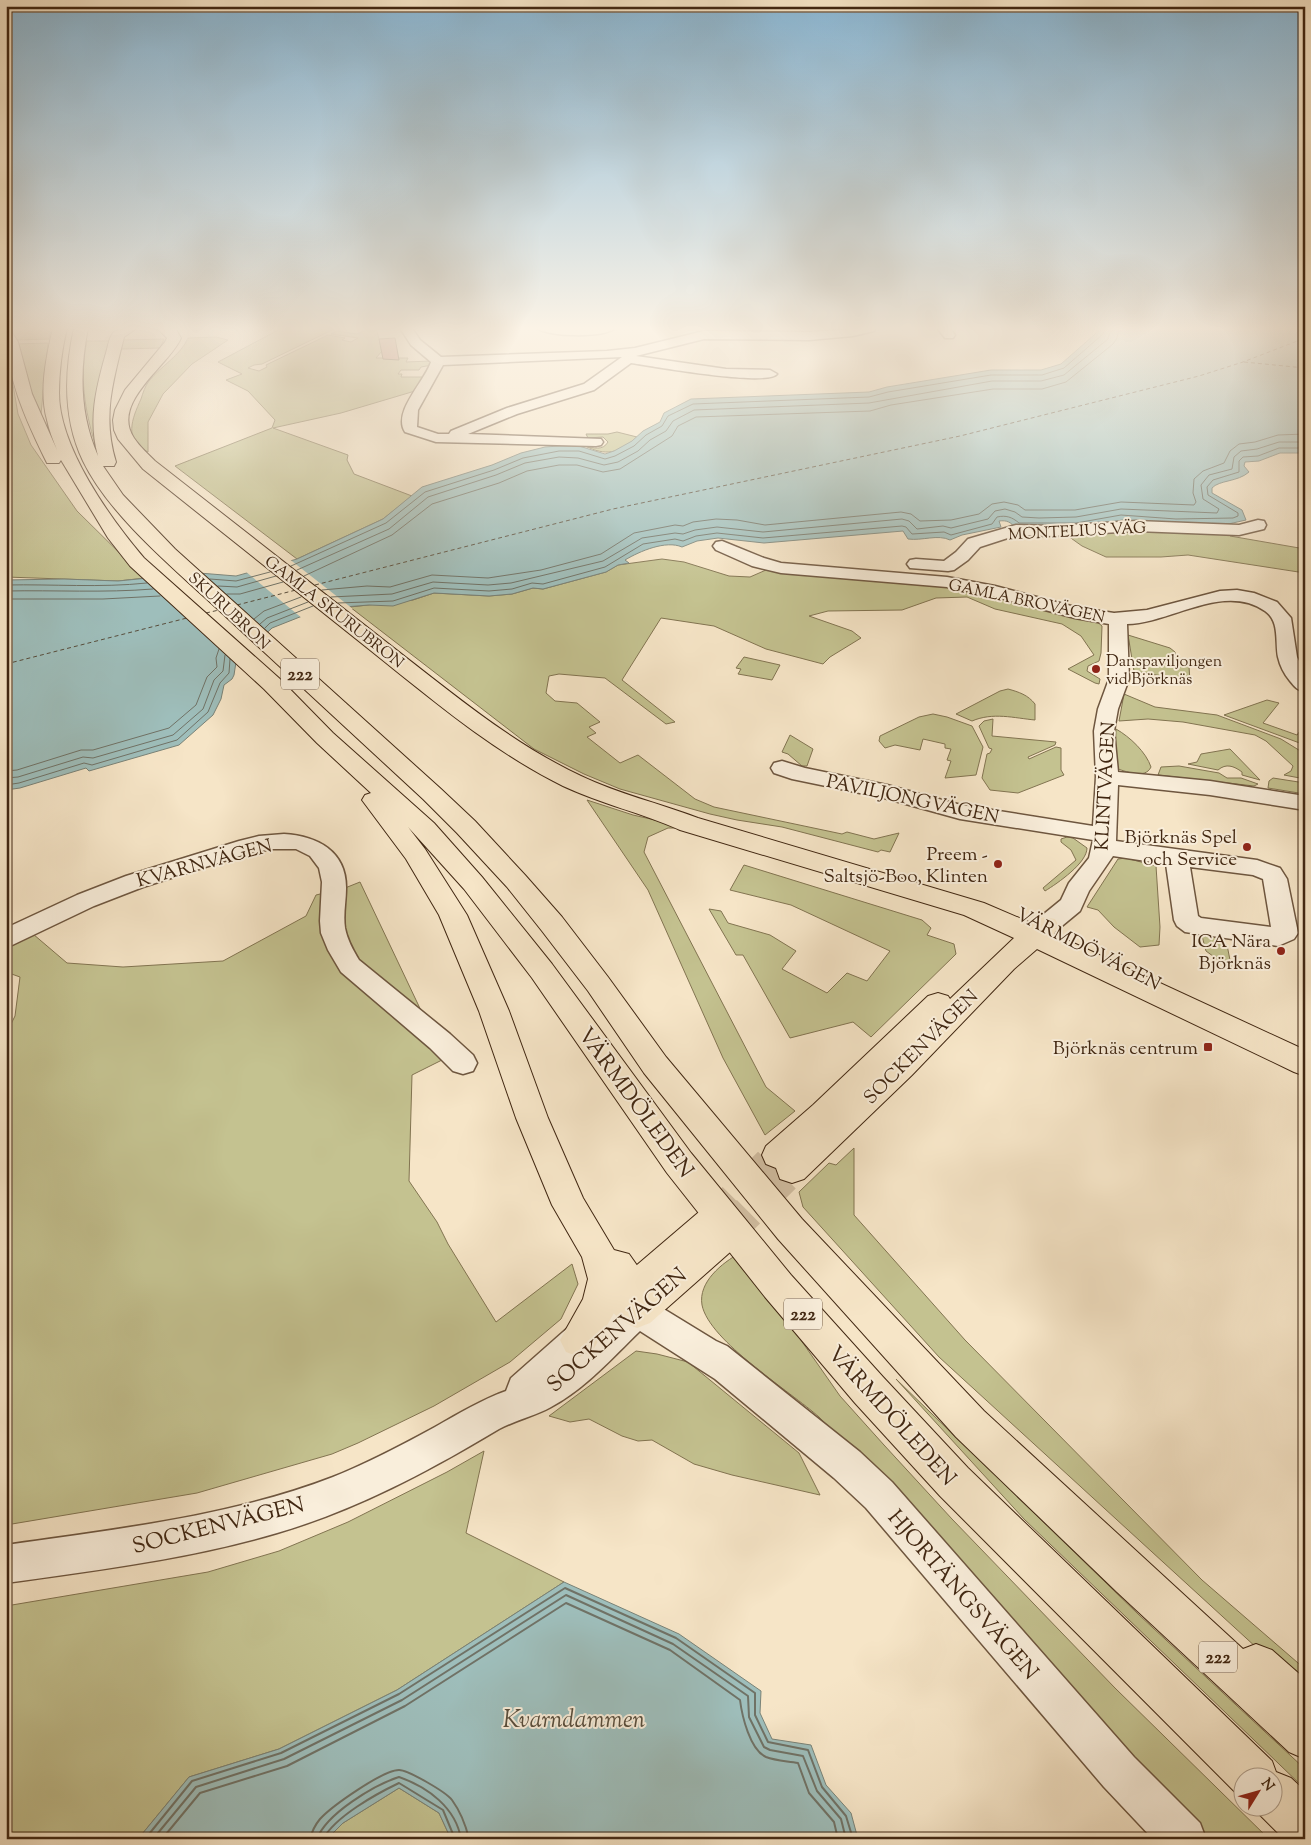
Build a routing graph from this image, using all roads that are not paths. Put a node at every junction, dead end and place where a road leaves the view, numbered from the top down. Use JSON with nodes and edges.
{"nodes":[{"id":1,"x":32,"y":414,"type":"edge"},
{"id":2,"x":53,"y":414,"type":"edge"},
{"id":3,"x":76,"y":414,"type":"edge"},
{"id":4,"x":99,"y":414,"type":"edge"},
{"id":5,"x":120,"y":414,"type":"edge"},
{"id":6,"x":410,"y":414,"type":"edge"},
{"id":7,"x":502,"y":414,"type":"edge"},
{"id":8,"x":446,"y":438,"type":"junction"},
{"id":9,"x":596,"y":442,"type":"dead end"},
{"id":10,"x":109,"y":477,"type":"junction"},
{"id":11,"x":76,"y":487,"type":"junction"},
{"id":12,"x":1258,"y":526,"type":"dead end"},
{"id":13,"x":722,"y":546,"type":"dead end"},
{"id":14,"x":834,"y":557,"type":"dead end"},
{"id":15,"x":860,"y":558,"type":"dead end"},
{"id":16,"x":757,"y":561,"type":"junction"},
{"id":17,"x":1118,"y":618,"type":"junction"},
{"id":18,"x":1305,"y":686,"type":"edge"},
{"id":19,"x":523,"y":754,"type":"joint"},
{"id":20,"x":782,"y":768,"type":"dead end"},
{"id":21,"x":1107,"y":777,"type":"junction"},
{"id":22,"x":1305,"y":803,"type":"edge"},
{"id":23,"x":406,"y":805,"type":"junction"},
{"id":24,"x":1104,"y":841,"type":"junction"},
{"id":25,"x":1177,"y":858,"type":"junction"},
{"id":26,"x":1032,"y":926,"type":"junction"},
{"id":27,"x":6,"y":939,"type":"edge"},
{"id":28,"x":463,"y":1064,"type":"dead end"},
{"id":29,"x":1305,"y":1064,"type":"edge"},
{"id":30,"x":785,"y":1162,"type":"tunnel mouth"},
{"id":31,"x":718,"y":1229,"type":"tunnel mouth"},
{"id":32,"x":635,"y":1296,"type":"junction"},
{"id":33,"x":579,"y":1340,"type":"joint"},
{"id":34,"x":500,"y":1410,"type":"junction"},
{"id":35,"x":6,"y":1564,"type":"edge"},
{"id":36,"x":1132,"y":1577,"type":"junction"},
{"id":37,"x":1305,"y":1710,"type":"edge"},
{"id":38,"x":1305,"y":1736,"type":"edge"},
{"id":39,"x":1245,"y":1768,"type":"edge"},
{"id":40,"x":1284,"y":1805,"type":"edge"},
{"id":41,"x":1305,"y":1825,"type":"edge"},
{"id":42,"x":1184,"y":1839,"type":"edge"}],
"edges":[{"from":1,"to":11,"type":"main road"},
{"from":2,"to":11,"type":"main road"},
{"from":3,"to":10,"type":"main road","number":"222"},
{"from":4,"to":10,"type":"main road"},
{"from":5,"to":19,"type":"main road","name":"GAMLA SKURUBRON"},
{"from":6,"to":8,"type":"street"},
{"from":7,"to":8,"type":"street"},
{"from":8,"to":9,"type":"street"},
{"from":10,"to":23,"type":"main road","name":"SKURUBRON","number":"222"},
{"from":11,"to":23,"type":"main road","name":"SKURUBRON","number":"222"},
{"from":12,"to":15,"type":"street","name":"MONTELIUS VÄG"},
{"from":13,"to":16,"type":"street","name":"GAMLA BROVÄGEN"},
{"from":14,"to":16,"type":"street"},
{"from":16,"to":17,"type":"street","name":"GAMLA BROVÄGEN"},
{"from":17,"to":18,"type":"street","name":"GAMLA BROVÄGEN"},
{"from":17,"to":21,"type":"street","name":"KLINTVÄGEN"},
{"from":19,"to":26,"type":"main road","name":"VÄRMDÖVÄGEN"},
{"from":20,"to":24,"type":"street","name":"PAVILJONGVÄGEN"},
{"from":21,"to":22,"type":"street"},
{"from":21,"to":24,"type":"street","name":"KLINTVÄGEN"},
{"from":23,"to":32,"type":"main road"},
{"from":23,"to":36,"type":"main road","name":"VÄRMDÖLEDEN","number":"222"},
{"from":23,"to":39,"type":"main road","name":"VÄRMDÖLEDEN","number":"222"},
{"from":24,"to":25,"type":"street","name":"PAVILJONGVÄGEN"},
{"from":24,"to":26,"type":"street","name":"KLINTVÄGEN"},
{"from":25,"to":25,"type":"street","name":"PAVILJONGVÄGEN"},
{"from":26,"to":29,"type":"main road","name":"VÄRMDÖVÄGEN"},
{"from":26,"to":30,"type":"main road","name":"SOCKENVÄGEN"},
{"from":27,"to":28,"type":"street","name":"KVARNVÄGEN"},
{"from":31,"to":32,"type":"main road","name":"SOCKENVÄGEN"},
{"from":32,"to":33,"type":"main road"},
{"from":32,"to":34,"type":"street","name":"SOCKENVÄGEN"},
{"from":32,"to":42,"type":"street","name":"HJORTÄNGSVÄGEN"},
{"from":33,"to":34,"type":"street","name":"SOCKENVÄGEN"},
{"from":34,"to":35,"type":"street","name":"SOCKENVÄGEN"},
{"from":36,"to":37,"type":"main road"},
{"from":36,"to":38,"type":"main road","name":"VÄRMDÖLEDEN","number":"222"},
{"from":40,"to":41,"type":"main road"}]}
